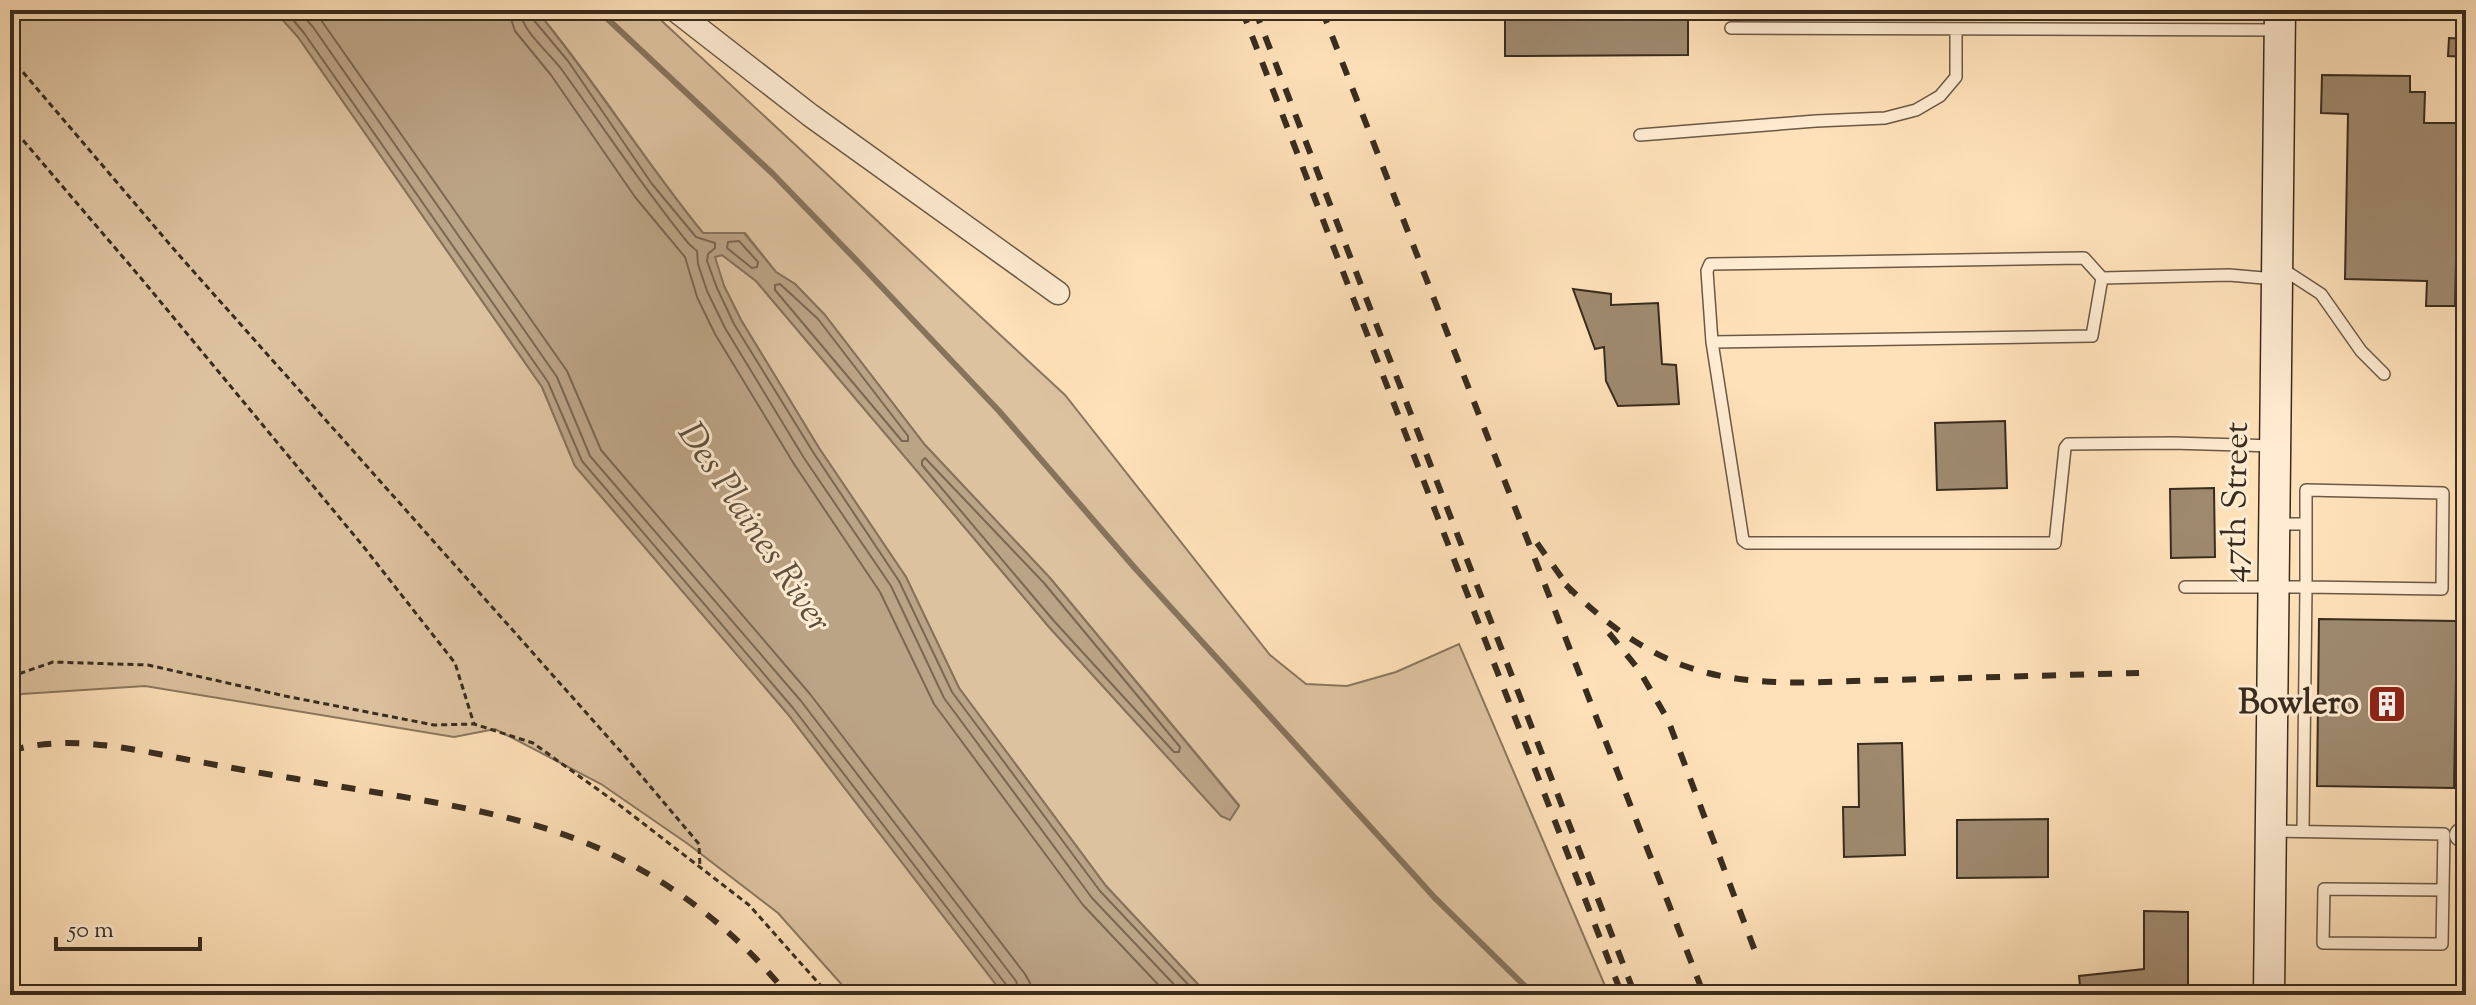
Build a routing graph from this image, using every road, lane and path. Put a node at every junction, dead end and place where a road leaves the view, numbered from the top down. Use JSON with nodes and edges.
{"nodes":[{"id":1,"x":675,"y":10,"type":"edge"},
{"id":2,"x":2280,"y":20,"type":"edge"},
{"id":3,"x":1731,"y":28,"type":"dead end"},
{"id":4,"x":1956,"y":29,"type":"junction"},
{"id":5,"x":10,"y":57,"type":"edge"},
{"id":6,"x":10,"y":125,"type":"edge"},
{"id":7,"x":1640,"y":135,"type":"dead end"},
{"id":8,"x":2277,"y":272,"type":"junction"},
{"id":9,"x":2102,"y":278,"type":"junction"},
{"id":10,"x":1058,"y":293,"type":"dead end"},
{"id":11,"x":1712,"y":342,"type":"junction"},
{"id":12,"x":2384,"y":374,"type":"dead end"},
{"id":13,"x":2275,"y":446,"type":"junction"},
{"id":14,"x":2274,"y":524,"type":"junction"},
{"id":15,"x":2306,"y":524,"type":"junction"},
{"id":16,"x":2185,"y":587,"type":"dead end"},
{"id":17,"x":2306,"y":587,"type":"junction"},
{"id":18,"x":2274,"y":588,"type":"junction"},
{"id":19,"x":10,"y":677,"type":"edge"},
{"id":20,"x":2466,"y":721,"type":"edge"},
{"id":21,"x":474,"y":724,"type":"junction"},
{"id":22,"x":2466,"y":804,"type":"edge"},
{"id":23,"x":2271,"y":831,"type":"junction"},
{"id":24,"x":2303,"y":831,"type":"junction"},
{"id":25,"x":700,"y":867,"type":"junction"},
{"id":26,"x":2443,"y":890,"type":"junction"},
{"id":27,"x":829,"y":995,"type":"edge"},
{"id":28,"x":2269,"y":995,"type":"edge"}],
"edges":[{"from":1,"to":10,"type":"street"},
{"from":2,"to":4,"type":"lane"},
{"from":2,"to":8,"type":"main road","name":"47th Street"},
{"from":3,"to":4,"type":"lane"},
{"from":4,"to":7,"type":"lane"},
{"from":5,"to":25,"type":"path"},
{"from":6,"to":21,"type":"path"},
{"from":8,"to":9,"type":"lane"},
{"from":8,"to":12,"type":"lane"},
{"from":8,"to":13,"type":"main road","name":"47th Street"},
{"from":9,"to":11,"type":"lane"},
{"from":9,"to":11,"type":"lane"},
{"from":11,"to":13,"type":"lane"},
{"from":13,"to":14,"type":"main road","name":"47th Street"},
{"from":14,"to":15,"type":"lane"},
{"from":14,"to":18,"type":"main road","name":"47th Street"},
{"from":15,"to":17,"type":"lane"},
{"from":15,"to":17,"type":"lane"},
{"from":16,"to":18,"type":"lane"},
{"from":17,"to":18,"type":"lane"},
{"from":17,"to":24,"type":"lane"},
{"from":18,"to":23,"type":"main road","name":"47th Street"},
{"from":19,"to":21,"type":"path"},
{"from":20,"to":22,"type":"lane"},
{"from":21,"to":25,"type":"path"},
{"from":23,"to":24,"type":"lane"},
{"from":23,"to":28,"type":"main road","name":"47th Street"},
{"from":24,"to":26,"type":"lane"},
{"from":25,"to":27,"type":"path"},
{"from":26,"to":26,"type":"lane"}]}
